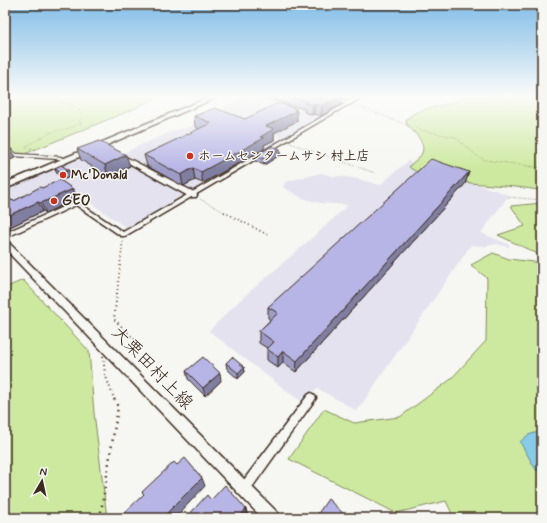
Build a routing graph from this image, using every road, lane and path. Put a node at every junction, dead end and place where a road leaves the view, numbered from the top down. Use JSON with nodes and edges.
{"nodes":[{"id":1,"x":80,"y":120,"type":"edge"},
{"id":2,"x":161,"y":120,"type":"edge"},
{"id":3,"x":320,"y":120,"type":"edge"},
{"id":4,"x":397,"y":120,"type":"edge"},
{"id":5,"x":286,"y":141,"type":"junction"},
{"id":6,"x":102,"y":146,"type":"junction"},
{"id":7,"x":5,"y":147,"type":"edge"},
{"id":8,"x":27,"y":157,"type":"junction"},
{"id":9,"x":65,"y":161,"type":"junction"},
{"id":10,"x":542,"y":168,"type":"edge"},
{"id":11,"x":375,"y":173,"type":"dead end"},
{"id":12,"x":5,"y":186,"type":"edge"},
{"id":13,"x":192,"y":195,"type":"junction"},
{"id":14,"x":508,"y":197,"type":"dead end"},
{"id":15,"x":542,"y":200,"type":"edge"},
{"id":16,"x":123,"y":235,"type":"junction"},
{"id":17,"x":268,"y":235,"type":"dead end"},
{"id":18,"x":5,"y":236,"type":"edge"},
{"id":19,"x":5,"y":244,"type":"edge"},
{"id":20,"x":101,"y":342,"type":"junction"},
{"id":21,"x":143,"y":348,"type":"dead end"},
{"id":22,"x":311,"y":398,"type":"dead end"},
{"id":23,"x":244,"y":489,"type":"junction"},
{"id":24,"x":100,"y":518,"type":"edge"},
{"id":25,"x":273,"y":518,"type":"edge"}],
"edges":[{"from":1,"to":8,"type":"path"},
{"from":2,"to":6,"type":"highway"},
{"from":3,"to":5,"type":"street"},
{"from":4,"to":10,"type":"path"},
{"from":5,"to":11,"type":"path"},
{"from":5,"to":13,"type":"street"},
{"from":6,"to":9,"type":"highway"},
{"from":6,"to":13,"type":"main road"},
{"from":7,"to":8,"type":"lane"},
{"from":8,"to":9,"type":"lane"},
{"from":9,"to":12,"type":"highway"},
{"from":13,"to":16,"type":"street"},
{"from":13,"to":17,"type":"path"},
{"from":14,"to":15,"type":"path"},
{"from":16,"to":18,"type":"street"},
{"from":16,"to":21,"type":"path"},
{"from":19,"to":20,"type":"main road","name":"大栗田村上線"},
{"from":20,"to":23,"type":"main road","name":"大栗田村上線"},
{"from":20,"to":24,"type":"path"},
{"from":22,"to":23,"type":"street"},
{"from":23,"to":25,"type":"main road","name":"大栗田村上線"}]}
